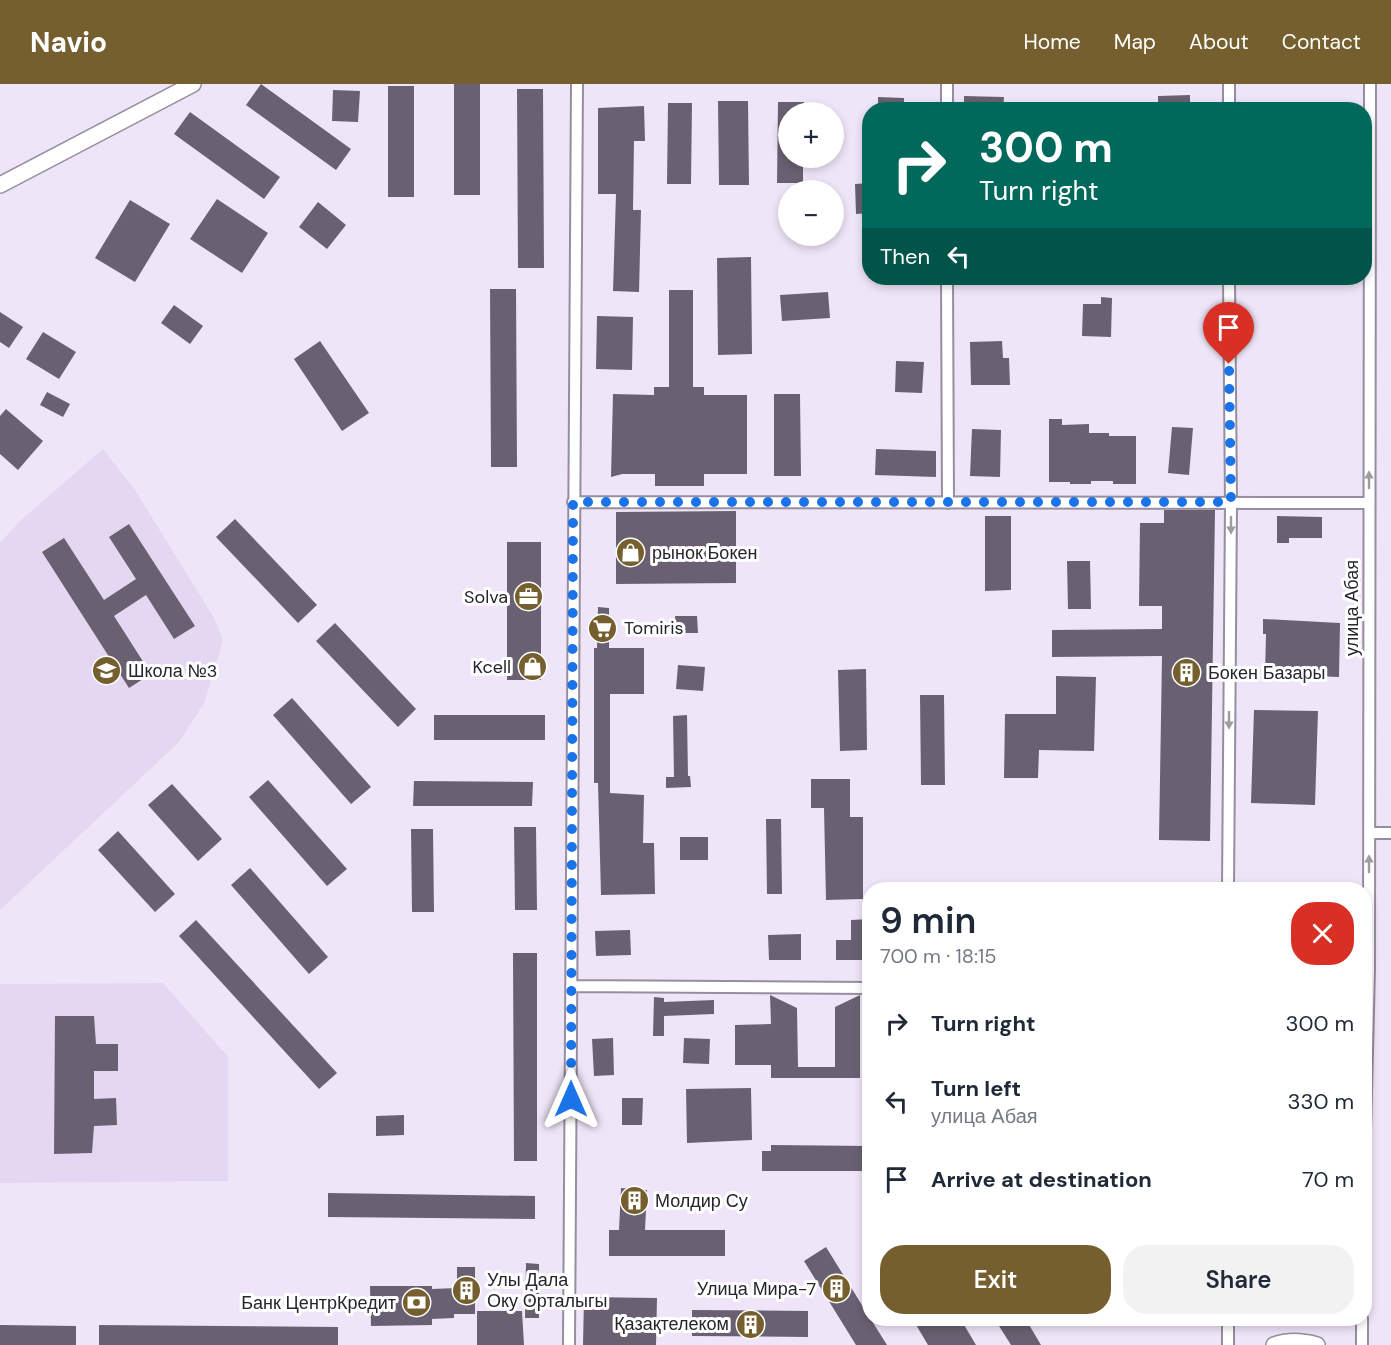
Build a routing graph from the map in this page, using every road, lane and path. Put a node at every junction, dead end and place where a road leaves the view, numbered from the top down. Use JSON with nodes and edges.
{"nodes":[{"id":1,"x":193,"y":84,"type":"edge"},
{"id":2,"x":577,"y":84,"type":"edge"},
{"id":3,"x":947,"y":84,"type":"edge"},
{"id":4,"x":1229,"y":84,"type":"edge"},
{"id":5,"x":1370,"y":84,"type":"edge"},
{"id":6,"x":947,"y":102,"type":"edge"},
{"id":7,"x":1229,"y":102,"type":"edge"},
{"id":8,"x":1370,"y":102,"type":"edge"},
{"id":9,"x":0,"y":185,"type":"edge"},
{"id":10,"x":947,"y":285,"type":"edge"},
{"id":11,"x":1230,"y":285,"type":"edge"},
{"id":12,"x":1370,"y":285,"type":"edge"},
{"id":13,"x":573,"y":502,"type":"junction"},
{"id":14,"x":1231,"y":502,"type":"junction"},
{"id":15,"x":948,"y":503,"type":"junction"},
{"id":16,"x":1370,"y":503,"type":"junction"},
{"id":17,"x":1369,"y":833,"type":"junction"},
{"id":18,"x":1391,"y":833,"type":"edge"},
{"id":19,"x":1228,"y":882,"type":"edge"},
{"id":20,"x":1369,"y":882,"type":"edge"},
{"id":21,"x":571,"y":986,"type":"junction"},
{"id":22,"x":862,"y":988,"type":"edge"},
{"id":23,"x":1228,"y":1326,"type":"edge"},
{"id":24,"x":1362,"y":1326,"type":"edge"},
{"id":25,"x":569,"y":1345,"type":"edge"},
{"id":26,"x":1228,"y":1345,"type":"edge"},
{"id":27,"x":1274,"y":1345,"type":"edge"},
{"id":28,"x":1317,"y":1345,"type":"edge"},
{"id":29,"x":1362,"y":1345,"type":"edge"}],
"edges":[{"from":1,"to":9,"type":"street"},
{"from":2,"to":13,"type":"street"},
{"from":3,"to":6,"type":"street"},
{"from":4,"to":7,"type":"street"},
{"from":8,"to":5,"type":"street","name":"улица Абая","one_way":true},
{"from":10,"to":15,"type":"street"},
{"from":11,"to":14,"type":"street"},
{"from":16,"to":12,"type":"street","name":"улица Абая","one_way":true},
{"from":13,"to":15,"type":"street"},
{"from":13,"to":21,"type":"street"},
{"from":14,"to":15,"type":"street"},
{"from":14,"to":16,"type":"street"},
{"from":14,"to":19,"type":"street","one_way":true},
{"from":16,"to":17,"type":"street","name":"улица Абая"},
{"from":17,"to":18,"type":"street"},
{"from":20,"to":17,"type":"street","name":"улица Абая","one_way":true},
{"from":21,"to":22,"type":"street"},
{"from":21,"to":25,"type":"street"},
{"from":23,"to":26,"type":"street"},
{"from":24,"to":29,"type":"street"},
{"from":27,"to":28,"type":"street"}]}
